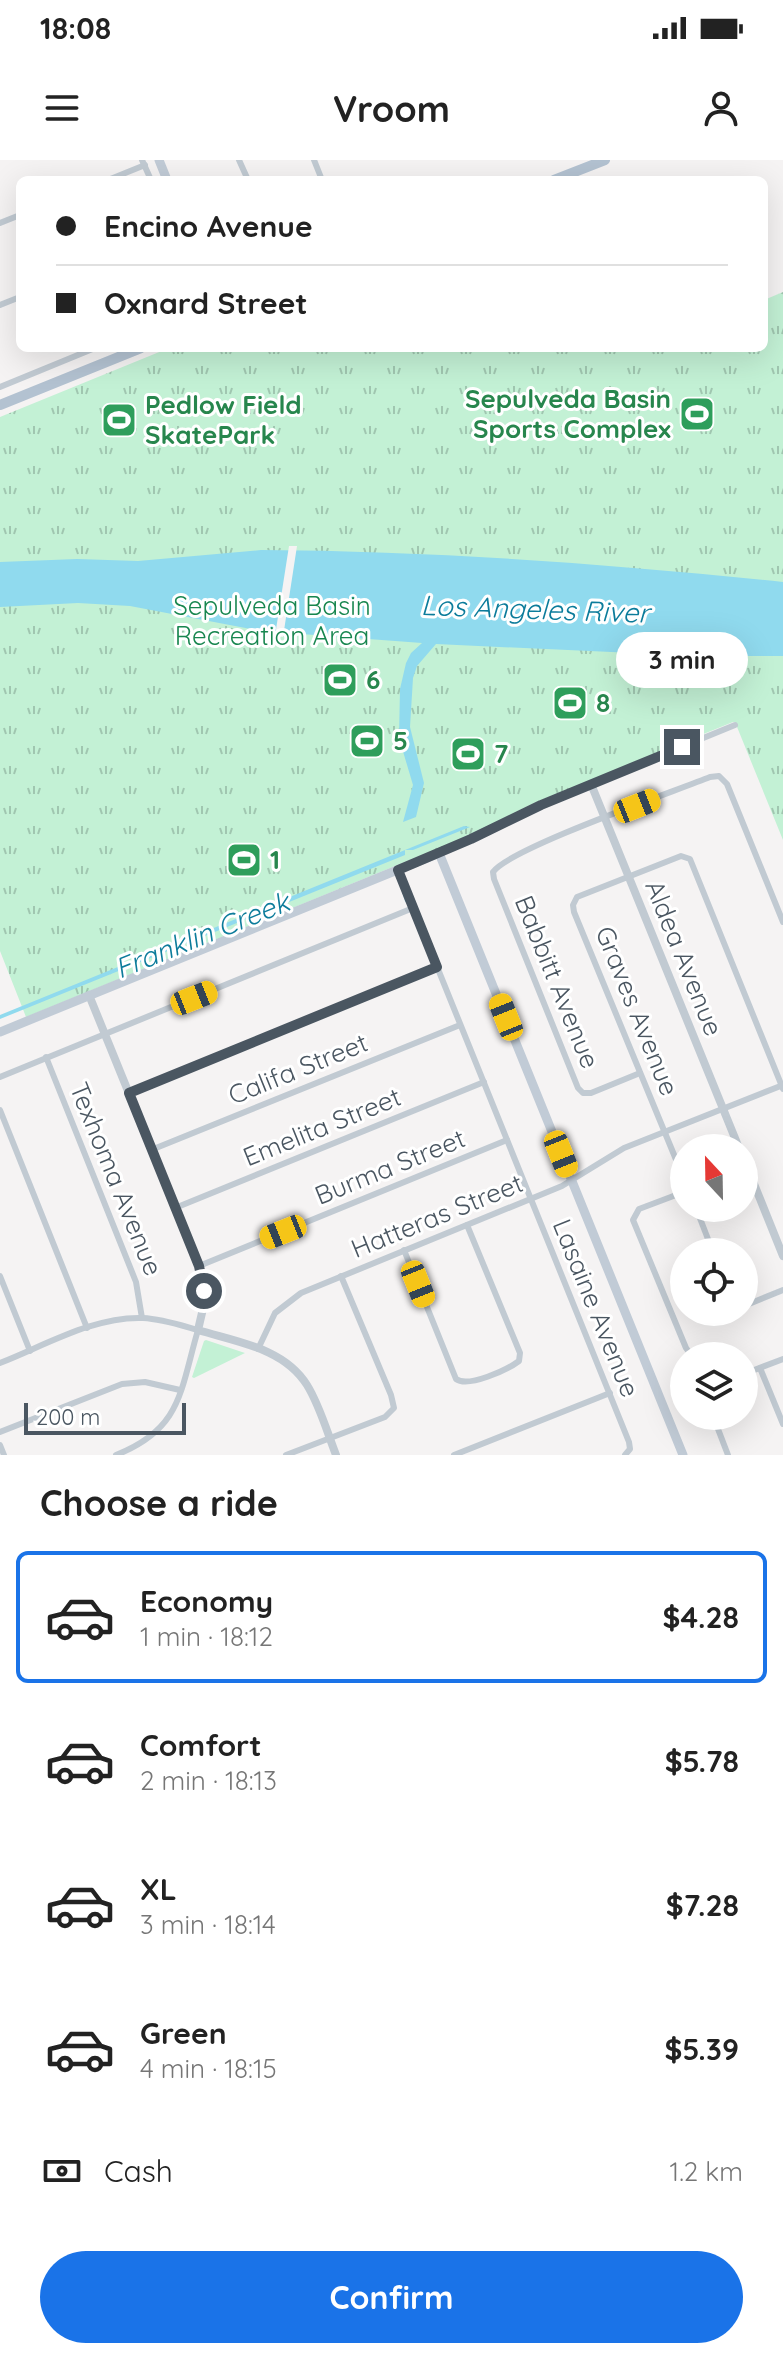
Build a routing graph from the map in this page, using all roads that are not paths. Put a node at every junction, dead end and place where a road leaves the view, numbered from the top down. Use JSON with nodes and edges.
{"nodes":[{"id":1,"x":605,"y":160,"type":"edge"},
{"id":2,"x":144,"y":163,"type":"edge"},
{"id":3,"x":116,"y":176,"type":"edge"},
{"id":4,"x":564,"y":176,"type":"edge"},
{"id":5,"x":85,"y":352,"type":"edge"},
{"id":6,"x":131,"y":352,"type":"edge"},
{"id":7,"x":0,"y":387,"type":"edge"},
{"id":8,"x":0,"y":405,"type":"edge"},
{"id":9,"x":735,"y":725,"type":"dead end"},
{"id":10,"x":591,"y":784,"type":"junction"},
{"id":11,"x":606,"y":819,"type":"junction"},
{"id":12,"x":439,"y":853,"type":"junction"},
{"id":13,"x":398,"y":870,"type":"junction"},
{"id":14,"x":629,"y":877,"type":"junction"},
{"id":15,"x":413,"y":908,"type":"junction"},
{"id":16,"x":783,"y":922,"type":"edge"},
{"id":17,"x":437,"y":967,"type":"junction"},
{"id":18,"x":89,"y":995,"type":"junction"},
{"id":19,"x":460,"y":1025,"type":"junction"},
{"id":20,"x":0,"y":1032,"type":"edge"},
{"id":21,"x":105,"y":1034,"type":"junction"},
{"id":22,"x":46,"y":1057,"type":"junction"},
{"id":23,"x":640,"y":1073,"type":"junction"},
{"id":24,"x":0,"y":1077,"type":"edge"},
{"id":25,"x":484,"y":1082,"type":"junction"},
{"id":26,"x":783,"y":1086,"type":"edge"},
{"id":27,"x":129,"y":1093,"type":"junction"},
{"id":28,"x":723,"y":1108,"type":"junction"},
{"id":29,"x":0,"y":1110,"type":"edge"},
{"id":30,"x":664,"y":1131,"type":"junction"},
{"id":31,"x":733,"y":1134,"type":"edge"},
{"id":32,"x":507,"y":1140,"type":"junction"},
{"id":33,"x":670,"y":1145,"type":"edge"},
{"id":34,"x":151,"y":1150,"type":"junction"},
{"id":35,"x":572,"y":1181,"type":"junction"},
{"id":36,"x":758,"y":1194,"type":"edge"},
{"id":37,"x":670,"y":1197,"type":"edge"},
{"id":38,"x":531,"y":1199,"type":"junction"},
{"id":39,"x":175,"y":1208,"type":"junction"},
{"id":40,"x":467,"y":1225,"type":"junction"},
{"id":41,"x":404,"y":1250,"type":"junction"},
{"id":42,"x":783,"y":1256,"type":"edge"},
{"id":43,"x":199,"y":1266,"type":"junction"},
{"id":44,"x":0,"y":1276,"type":"edge"},
{"id":45,"x":341,"y":1276,"type":"junction"},
{"id":46,"x":783,"y":1290,"type":"edge"},
{"id":47,"x":758,"y":1300,"type":"edge"},
{"id":48,"x":142,"y":1318,"type":"junction"},
{"id":49,"x":87,"y":1328,"type":"junction"},
{"id":50,"x":198,"y":1330,"type":"junction"},
{"id":51,"x":684,"y":1342,"type":"edge"},
{"id":52,"x":258,"y":1349,"type":"junction"},
{"id":53,"x":30,"y":1351,"type":"junction"},
{"id":54,"x":783,"y":1359,"type":"edge"},
{"id":55,"x":0,"y":1363,"type":"edge"},
{"id":56,"x":760,"y":1368,"type":"joint"},
{"id":57,"x":180,"y":1390,"type":"junction"},
{"id":58,"x":610,"y":1393,"type":"junction"},
{"id":59,"x":783,"y":1424,"type":"edge"},
{"id":60,"x":718,"y":1430,"type":"edge"},
{"id":61,"x":0,"y":1432,"type":"edge"},
{"id":62,"x":330,"y":1437,"type":"junction"},
{"id":63,"x":0,"y":1445,"type":"edge"},
{"id":64,"x":627,"y":1452,"type":"edge"},
{"id":65,"x":4,"y":1455,"type":"edge"},
{"id":66,"x":116,"y":1455,"type":"edge"},
{"id":67,"x":286,"y":1455,"type":"edge"},
{"id":68,"x":336,"y":1455,"type":"edge"},
{"id":69,"x":454,"y":1455,"type":"edge"},
{"id":70,"x":683,"y":1455,"type":"edge"},
{"id":71,"x":728,"y":1455,"type":"edge"}],
"edges":[{"from":1,"to":4,"type":"main road"},
{"from":2,"to":3,"type":"street"},
{"from":5,"to":7,"type":"street"},
{"from":6,"to":8,"type":"main road"},
{"from":9,"to":10,"type":"street"},
{"from":10,"to":11,"type":"street","name":"Aldea Avenue"},
{"from":10,"to":12,"type":"street"},
{"from":11,"to":14,"type":"street","name":"Aldea Avenue"},
{"from":11,"to":16,"type":"street"},
{"from":11,"to":23,"type":"street","name":"Babbitt Avenue"},
{"from":12,"to":13,"type":"main road"},
{"from":12,"to":35,"type":"main road"},
{"from":13,"to":15,"type":"street","name":"Lasaine Avenue"},
{"from":13,"to":18,"type":"main road"},
{"from":14,"to":23,"type":"street","name":"Graves Avenue"},
{"from":14,"to":26,"type":"street"},
{"from":14,"to":28,"type":"street","name":"Aldea Avenue"},
{"from":15,"to":17,"type":"street","name":"Lasaine Avenue"},
{"from":15,"to":21,"type":"street"},
{"from":17,"to":19,"type":"street","name":"Lasaine Avenue"},
{"from":17,"to":27,"type":"street"},
{"from":18,"to":20,"type":"main road"},
{"from":18,"to":21,"type":"street"},
{"from":19,"to":25,"type":"street","name":"Lasaine Avenue"},
{"from":19,"to":34,"type":"street","name":"Califa Street"},
{"from":21,"to":22,"type":"street"},
{"from":21,"to":27,"type":"street"},
{"from":22,"to":24,"type":"street"},
{"from":22,"to":48,"type":"street","name":"Texhoma Avenue"},
{"from":23,"to":30,"type":"street","name":"Graves Avenue"},
{"from":25,"to":32,"type":"street","name":"Lasaine Avenue"},
{"from":25,"to":39,"type":"street","name":"Emelita Street"},
{"from":26,"to":28,"type":"street","name":"Hatteras Street"},
{"from":27,"to":34,"type":"street"},
{"from":28,"to":30,"type":"street","name":"Hatteras Street"},
{"from":28,"to":31,"type":"street","name":"Aldea Avenue"},
{"from":29,"to":49,"type":"street"},
{"from":30,"to":33,"type":"street","name":"Graves Avenue"},
{"from":30,"to":35,"type":"street","name":"Hatteras Street"},
{"from":32,"to":38,"type":"street","name":"Lasaine Avenue"},
{"from":32,"to":43,"type":"street","name":"Burma Street"},
{"from":34,"to":39,"type":"street"},
{"from":35,"to":38,"type":"street","name":"Hatteras Street"},
{"from":35,"to":70,"type":"main road"},
{"from":36,"to":42,"type":"street"},
{"from":37,"to":51,"type":"street"},
{"from":38,"to":40,"type":"street","name":"Hatteras Street"},
{"from":38,"to":58,"type":"street","name":"Lasaine Avenue"},
{"from":39,"to":43,"type":"street"},
{"from":40,"to":41,"type":"street","name":"Hatteras Street"},
{"from":40,"to":41,"type":"street"},
{"from":41,"to":45,"type":"street","name":"Hatteras Street"},
{"from":43,"to":50,"type":"street"},
{"from":44,"to":53,"type":"street"},
{"from":45,"to":52,"type":"street","name":"Hatteras Street"},
{"from":45,"to":62,"type":"street"},
{"from":46,"to":47,"type":"street"},
{"from":48,"to":49,"type":"street"},
{"from":48,"to":50,"type":"street"},
{"from":49,"to":53,"type":"street"},
{"from":50,"to":52,"type":"street"},
{"from":50,"to":57,"type":"street"},
{"from":52,"to":62,"type":"street"},
{"from":53,"to":55,"type":"street"},
{"from":54,"to":56,"type":"street"},
{"from":56,"to":59,"type":"street"},
{"from":57,"to":61,"type":"street"},
{"from":57,"to":66,"type":"street"},
{"from":58,"to":64,"type":"street","name":"Lasaine Avenue"},
{"from":58,"to":69,"type":"street"},
{"from":60,"to":71,"type":"street"},
{"from":62,"to":67,"type":"street"},
{"from":62,"to":68,"type":"street"},
{"from":63,"to":65,"type":"street"}]}
